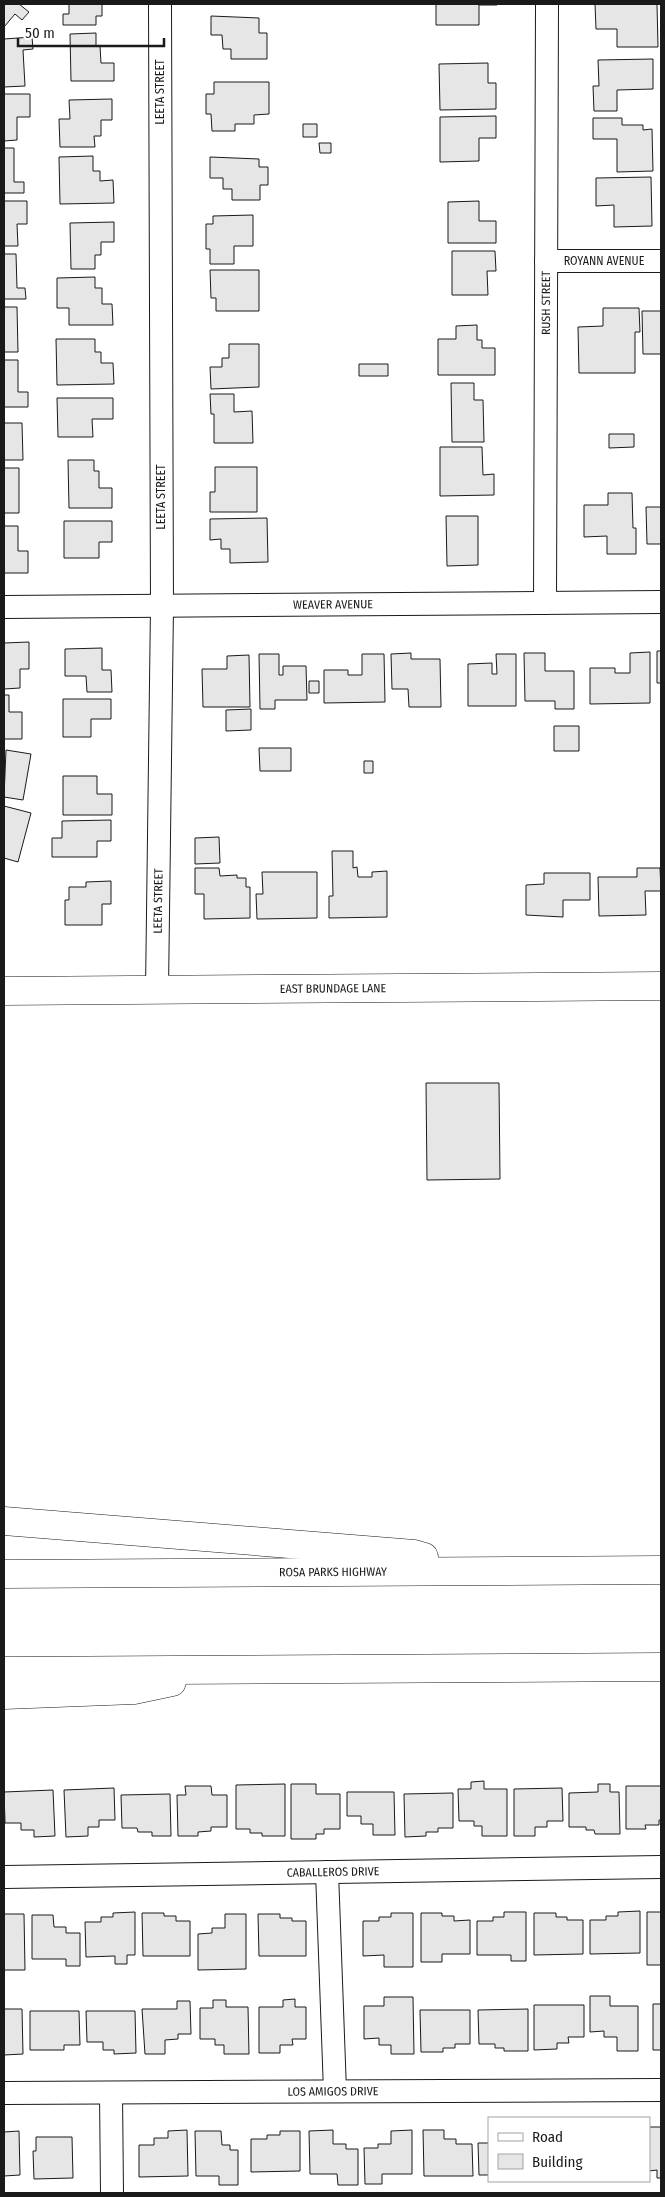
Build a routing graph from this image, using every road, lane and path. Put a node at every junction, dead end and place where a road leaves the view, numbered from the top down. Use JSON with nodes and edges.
{"nodes":[{"id":1,"x":160,"y":4,"type":"edge"},
{"id":2,"x":548,"y":4,"type":"edge"},
{"id":3,"x":546,"y":261,"type":"junction"},
{"id":4,"x":661,"y":261,"type":"edge"},
{"id":5,"x":661,"y":602,"type":"edge"},
{"id":6,"x":545,"y":603,"type":"junction"},
{"id":7,"x":162,"y":606,"type":"junction"},
{"id":8,"x":4,"y":607,"type":"edge"},
{"id":9,"x":661,"y":986,"type":"edge"},
{"id":10,"x":157,"y":990,"type":"junction"},
{"id":11,"x":4,"y":991,"type":"edge"},
{"id":12,"x":4,"y":1521,"type":"edge"},
{"id":13,"x":468,"y":1570,"type":"junction"},
{"id":14,"x":661,"y":1570,"type":"edge"},
{"id":15,"x":4,"y":1574,"type":"edge"},
{"id":16,"x":661,"y":1667,"type":"edge"},
{"id":17,"x":228,"y":1670,"type":"junction"},
{"id":18,"x":4,"y":1671,"type":"edge"},
{"id":19,"x":4,"y":1695,"type":"edge"},
{"id":20,"x":661,"y":1867,"type":"edge"},
{"id":21,"x":327,"y":1872,"type":"junction"},
{"id":22,"x":4,"y":1877,"type":"edge"},
{"id":23,"x":661,"y":2090,"type":"edge"},
{"id":24,"x":335,"y":2092,"type":"junction"},
{"id":25,"x":4,"y":2093,"type":"edge"},
{"id":26,"x":111,"y":2093,"type":"junction"},
{"id":27,"x":112,"y":2193,"type":"edge"}],
"edges":[{"from":1,"to":7,"type":"street","name":"LEETA STREET"},
{"from":2,"to":3,"type":"street","name":"RUSH STREET"},
{"from":3,"to":4,"type":"street","name":"ROYANN AVENUE"},
{"from":3,"to":6,"type":"street","name":"RUSH STREET"},
{"from":5,"to":6,"type":"street","name":"WEAVER AVENUE"},
{"from":6,"to":7,"type":"street","name":"WEAVER AVENUE"},
{"from":7,"to":8,"type":"street","name":"WEAVER AVENUE"},
{"from":7,"to":10,"type":"street","name":"LEETA STREET"},
{"from":9,"to":10,"type":"main road","name":"EAST BRUNDAGE LANE"},
{"from":10,"to":11,"type":"main road","name":"EAST BRUNDAGE LANE"},
{"from":12,"to":13,"type":"main road"},
{"from":13,"to":14,"type":"main road","name":"ROSA PARKS HIGHWAY"},
{"from":13,"to":15,"type":"main road","name":"ROSA PARKS HIGHWAY"},
{"from":16,"to":17,"type":"main road"},
{"from":17,"to":18,"type":"main road"},
{"from":17,"to":19,"type":"main road"},
{"from":20,"to":21,"type":"street","name":"CABALLEROS DRIVE"},
{"from":21,"to":22,"type":"street","name":"CABALLEROS DRIVE"},
{"from":21,"to":24,"type":"street"},
{"from":23,"to":24,"type":"street","name":"LOS AMIGOS DRIVE"},
{"from":24,"to":26,"type":"street","name":"LOS AMIGOS DRIVE"},
{"from":25,"to":26,"type":"street","name":"LOS AMIGOS DRIVE"},
{"from":26,"to":27,"type":"street"}]}
